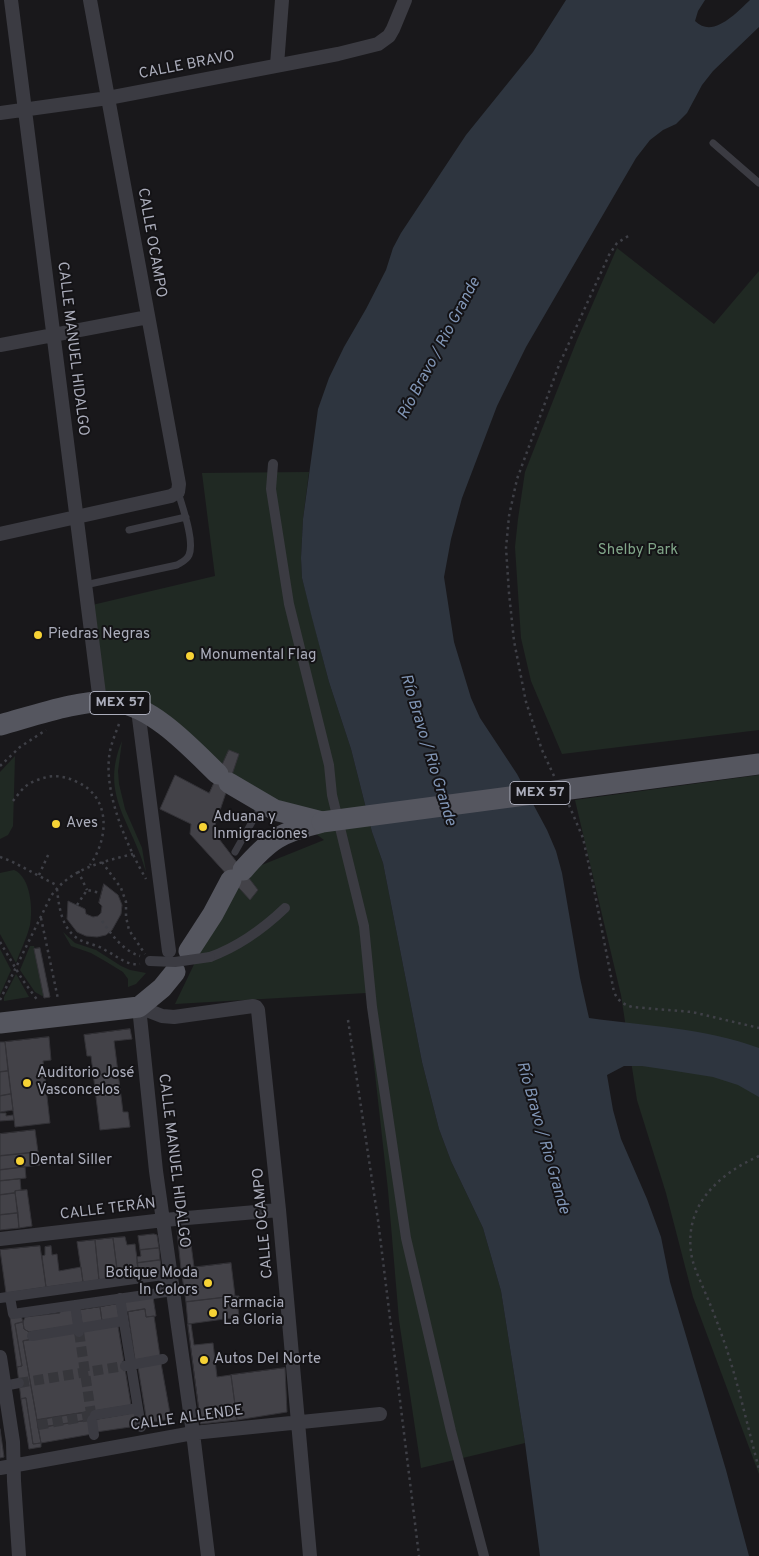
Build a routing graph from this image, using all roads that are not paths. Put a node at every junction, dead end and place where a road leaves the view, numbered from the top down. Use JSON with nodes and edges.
{"nodes":[{"id":1,"x":11,"y":0,"type":"edge"},
{"id":2,"x":90,"y":0,"type":"edge"},
{"id":3,"x":282,"y":0,"type":"edge"},
{"id":4,"x":405,"y":0,"type":"edge"},
{"id":5,"x":277,"y":65,"type":"junction"},
{"id":6,"x":108,"y":98,"type":"junction"},
{"id":7,"x":25,"y":110,"type":"junction"},
{"id":8,"x":0,"y":113,"type":"edge"},
{"id":9,"x":713,"y":144,"type":"dead end"},
{"id":10,"x":759,"y":183,"type":"edge"},
{"id":11,"x":148,"y":317,"type":"junction"},
{"id":12,"x":53,"y":334,"type":"junction"},
{"id":13,"x":0,"y":345,"type":"edge"},
{"id":14,"x":273,"y":464,"type":"dead end"},
{"id":15,"x":178,"y":492,"type":"junction"},
{"id":16,"x":186,"y":517,"type":"junction"},
{"id":17,"x":76,"y":518,"type":"junction"},
{"id":18,"x":129,"y":530,"type":"dead end"},
{"id":19,"x":0,"y":534,"type":"edge"},
{"id":20,"x":85,"y":585,"type":"junction"},
{"id":21,"x":100,"y":702,"type":"junction"},
{"id":22,"x":138,"y":710,"type":"junction"},
{"id":23,"x":0,"y":725,"type":"edge"},
{"id":24,"x":759,"y":764,"type":"edge"},
{"id":25,"x":263,"y":803,"type":"junction"},
{"id":26,"x":322,"y":822,"type":"junction"},
{"id":27,"x":237,"y":867,"type":"junction"},
{"id":28,"x":285,"y":908,"type":"dead end"},
{"id":29,"x":179,"y":951,"type":"joint"},
{"id":30,"x":150,"y":960,"type":"road end"},
{"id":31,"x":173,"y":974,"type":"dead end"},
{"id":32,"x":139,"y":1007,"type":"junction"},
{"id":33,"x":0,"y":1023,"type":"edge"},
{"id":34,"x":280,"y":1210,"type":"junction"},
{"id":35,"x":164,"y":1220,"type":"junction"},
{"id":36,"x":0,"y":1239,"type":"edge"},
{"id":37,"x":168,"y":1275,"type":"junction"},
{"id":38,"x":5,"y":1298,"type":"edge"},
{"id":39,"x":120,"y":1298,"type":"junction"},
{"id":40,"x":75,"y":1305,"type":"junction"},
{"id":41,"x":124,"y":1321,"type":"junction"},
{"id":42,"x":79,"y":1330,"type":"junction"},
{"id":43,"x":32,"y":1336,"type":"dead end"},
{"id":44,"x":0,"y":1357,"type":"edge"},
{"id":45,"x":163,"y":1359,"type":"dead end"},
{"id":46,"x":128,"y":1365,"type":"junction"},
{"id":47,"x":19,"y":1383,"type":"tunnel mouth"},
{"id":48,"x":4,"y":1386,"type":"junction"},
{"id":49,"x":138,"y":1408,"type":"junction"},
{"id":50,"x":380,"y":1414,"type":"dead end"},
{"id":51,"x":298,"y":1421,"type":"junction"},
{"id":52,"x":141,"y":1427,"type":"dead end"},
{"id":53,"x":193,"y":1432,"type":"junction"},
{"id":54,"x":94,"y":1435,"type":"dead end"},
{"id":55,"x":7,"y":1466,"type":"edge"},
{"id":56,"x":19,"y":1556,"type":"edge"},
{"id":57,"x":208,"y":1556,"type":"edge"},
{"id":58,"x":310,"y":1556,"type":"edge"},
{"id":59,"x":484,"y":1556,"type":"edge"}],
"edges":[{"from":1,"to":7,"type":"street","name":"CALLE MANUEL HIDALGO"},
{"from":2,"to":6,"type":"street","name":"CALLE OCAMPO"},
{"from":3,"to":5,"type":"street"},
{"from":4,"to":5,"type":"street","name":"CALLE BRAVO"},
{"from":5,"to":6,"type":"street","name":"CALLE BRAVO"},
{"from":6,"to":7,"type":"street","name":"CALLE BRAVO"},
{"from":6,"to":11,"type":"street","name":"CALLE OCAMPO"},
{"from":7,"to":8,"type":"street","name":"CALLE BRAVO"},
{"from":7,"to":12,"type":"street","name":"CALLE MANUEL HIDALGO"},
{"from":9,"to":10,"type":"lane"},
{"from":11,"to":12,"type":"street"},
{"from":11,"to":15,"type":"street","name":"CALLE OCAMPO"},
{"from":12,"to":13,"type":"street"},
{"from":12,"to":17,"type":"street","name":"CALLE MANUEL HIDALGO"},
{"from":14,"to":59,"type":"street"},
{"from":15,"to":16,"type":"lane"},
{"from":15,"to":17,"type":"street"},
{"from":16,"to":18,"type":"lane"},
{"from":16,"to":20,"type":"lane"},
{"from":17,"to":19,"type":"street"},
{"from":17,"to":20,"type":"street","name":"CALLE MANUEL HIDALGO"},
{"from":20,"to":21,"type":"street","name":"CALLE MANUEL HIDALGO"},
{"from":21,"to":22,"type":"main road","number":"MEX 57"},
{"from":21,"to":23,"type":"main road","number":"MEX 57"},
{"from":22,"to":25,"type":"main road","number":"MEX 57"},
{"from":22,"to":29,"type":"street"},
{"from":24,"to":26,"type":"main road","number":"MEX 57","bridge":true},
{"from":25,"to":26,"type":"main road","number":"MEX 57"},
{"from":25,"to":27,"type":"lane"},
{"from":26,"to":27,"type":"main road","number":"MEX 57"},
{"from":27,"to":29,"type":"main road","number":"MEX 57"},
{"from":28,"to":30,"type":"street","bridge":true},
{"from":31,"to":32,"type":"main road"},
{"from":32,"to":33,"type":"main road"},
{"from":32,"to":34,"type":"street","name":"CALLE OCAMPO"},
{"from":32,"to":35,"type":"street","name":"CALLE MANUEL HIDALGO"},
{"from":34,"to":35,"type":"street","name":"CALLE TERÁN"},
{"from":34,"to":51,"type":"street","name":"CALLE OCAMPO"},
{"from":35,"to":36,"type":"street","name":"CALLE TERÁN"},
{"from":35,"to":37,"type":"street","name":"CALLE MANUEL HIDALGO"},
{"from":37,"to":38,"type":"street"},
{"from":37,"to":39,"type":"street"},
{"from":37,"to":53,"type":"street","name":"CALLE MANUEL HIDALGO"},
{"from":38,"to":40,"type":"street"},
{"from":39,"to":40,"type":"street"},
{"from":39,"to":41,"type":"street"},
{"from":40,"to":42,"type":"street"},
{"from":41,"to":42,"type":"street"},
{"from":41,"to":46,"type":"street"},
{"from":42,"to":43,"type":"street"},
{"from":44,"to":48,"type":"street"},
{"from":45,"to":46,"type":"street"},
{"from":46,"to":49,"type":"street"},
{"from":47,"to":48,"type":"street"},
{"from":48,"to":55,"type":"street"},
{"from":49,"to":52,"type":"street"},
{"from":49,"to":54,"type":"street"},
{"from":50,"to":51,"type":"street","name":"CALLE ALLENDE"},
{"from":51,"to":53,"type":"street","name":"CALLE ALLENDE"},
{"from":51,"to":58,"type":"street","name":"CALLE OCAMPO"},
{"from":53,"to":55,"type":"street","name":"CALLE ALLENDE"},
{"from":53,"to":57,"type":"street","name":"CALLE MANUEL HIDALGO"},
{"from":55,"to":56,"type":"street"}]}
